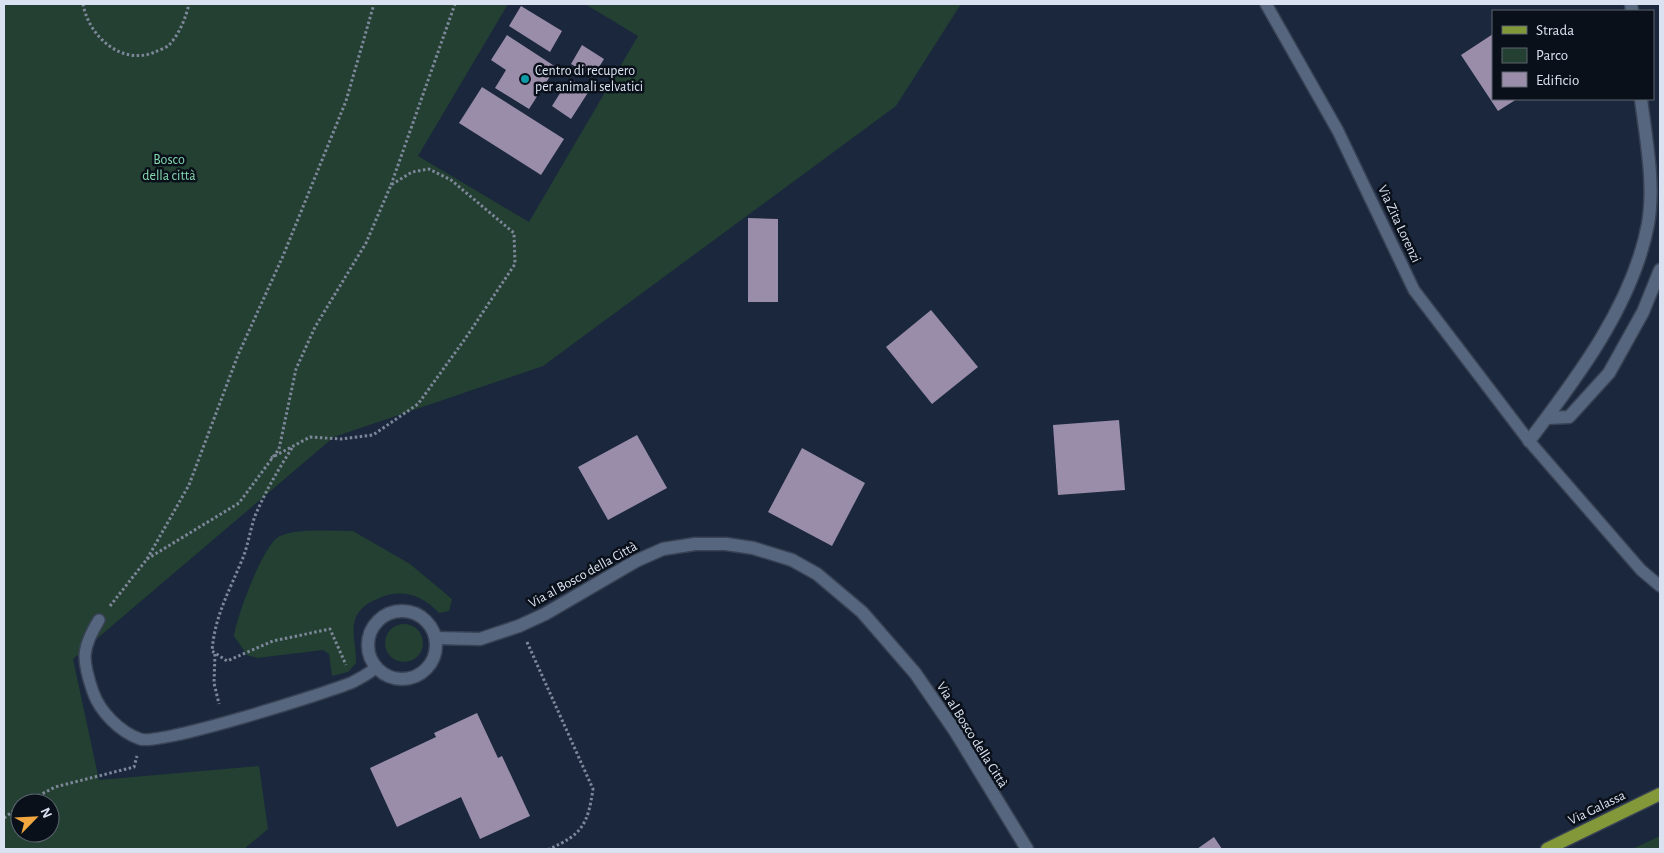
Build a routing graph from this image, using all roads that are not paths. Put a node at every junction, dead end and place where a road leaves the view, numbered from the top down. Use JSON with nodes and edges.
{"nodes":[{"id":1,"x":1266,"y":4,"type":"edge"},
{"id":2,"x":1641,"y":100,"type":"edge"},
{"id":3,"x":1660,"y":270,"type":"edge"},
{"id":4,"x":1546,"y":418,"type":"junction"},
{"id":5,"x":1528,"y":441,"type":"junction"},
{"id":6,"x":1660,"y":586,"type":"edge"},
{"id":7,"x":99,"y":620,"type":"road end"},
{"id":8,"x":436,"y":638,"type":"junction"},
{"id":9,"x":376,"y":668,"type":"junction"},
{"id":10,"x":1660,"y":794,"type":"edge"},
{"id":11,"x":1027,"y":849,"type":"edge"},
{"id":12,"x":1547,"y":849,"type":"edge"}],
"edges":[{"from":1,"to":5,"type":"lane","name":"Via Zita Lorenzi"},
{"from":2,"to":4,"type":"street"},
{"from":3,"to":4,"type":"street"},
{"from":4,"to":5,"type":"street"},
{"from":5,"to":6,"type":"lane","name":"Via Zita Lorenzi"},
{"from":7,"to":9,"type":"lane"},
{"from":8,"to":9,"type":"street"},
{"from":8,"to":9,"type":"street"},
{"from":8,"to":11,"type":"street","name":"Via al Bosco della Città"},
{"from":10,"to":12,"type":"main road","name":"Via Galassa"}]}
